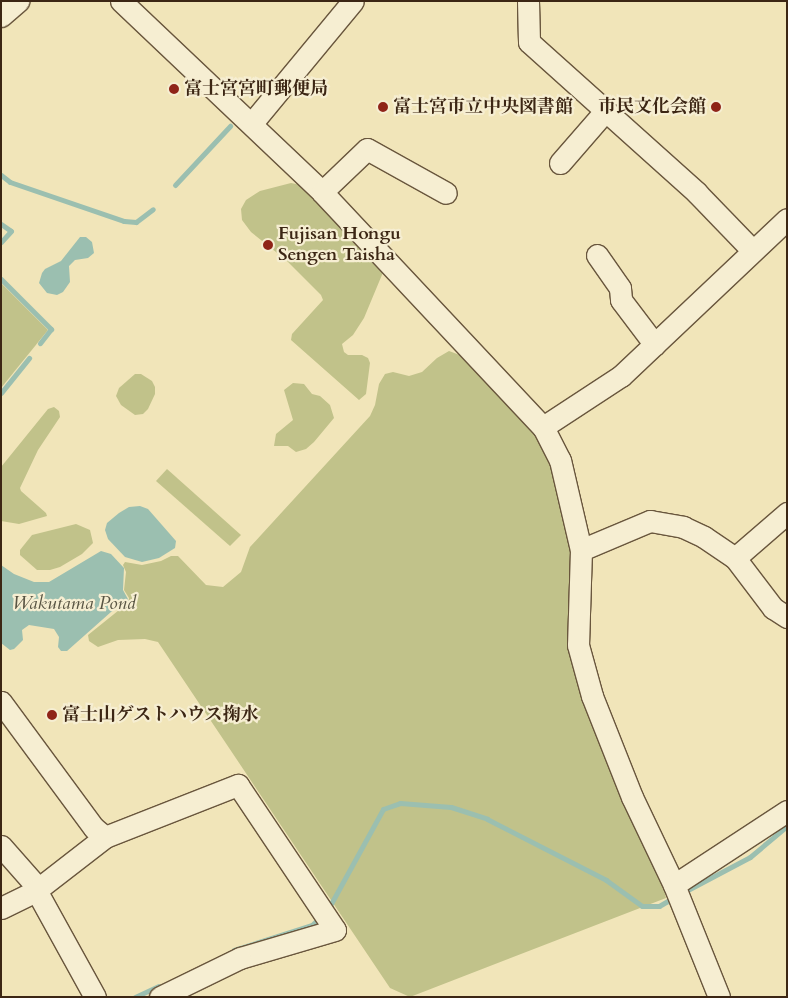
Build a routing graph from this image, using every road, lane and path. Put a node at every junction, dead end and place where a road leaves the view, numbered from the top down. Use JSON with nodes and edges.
{"nodes":[{"id":1,"x":18,"y":1,"type":"edge"},
{"id":2,"x":121,"y":1,"type":"edge"},
{"id":3,"x":353,"y":1,"type":"edge"},
{"id":4,"x":528,"y":1,"type":"edge"},
{"id":5,"x":1,"y":16,"type":"edge"},
{"id":6,"x":606,"y":110,"type":"junction"},
{"id":7,"x":252,"y":123,"type":"junction"},
{"id":8,"x":560,"y":163,"type":"dead end"},
{"id":9,"x":322,"y":192,"type":"junction"},
{"id":10,"x":446,"y":193,"type":"dead end"},
{"id":11,"x":785,"y":223,"type":"edge"},
{"id":12,"x":752,"y":250,"type":"junction"},
{"id":13,"x":597,"y":255,"type":"dead end"},
{"id":14,"x":655,"y":345,"type":"junction"},
{"id":15,"x":543,"y":427,"type":"junction"},
{"id":16,"x":787,"y":513,"type":"edge"},
{"id":17,"x":581,"y":550,"type":"junction"},
{"id":18,"x":735,"y":558,"type":"junction"},
{"id":19,"x":787,"y":617,"type":"edge"},
{"id":20,"x":1,"y":702,"type":"edge"},
{"id":21,"x":787,"y":811,"type":"edge"},
{"id":22,"x":105,"y":837,"type":"junction"},
{"id":23,"x":1,"y":846,"type":"edge"},
{"id":24,"x":674,"y":885,"type":"junction"},
{"id":25,"x":37,"y":889,"type":"junction"},
{"id":26,"x":1,"y":908,"type":"edge"},
{"id":27,"x":95,"y":997,"type":"edge"},
{"id":28,"x":160,"y":997,"type":"edge"},
{"id":29,"x":719,"y":997,"type":"edge"}],
"edges":[{"from":1,"to":5,"type":"street"},
{"from":2,"to":7,"type":"street"},
{"from":3,"to":7,"type":"street"},
{"from":4,"to":6,"type":"street"},
{"from":6,"to":8,"type":"street"},
{"from":6,"to":12,"type":"street"},
{"from":7,"to":9,"type":"street"},
{"from":9,"to":10,"type":"street"},
{"from":9,"to":15,"type":"street"},
{"from":11,"to":12,"type":"street"},
{"from":12,"to":14,"type":"street"},
{"from":13,"to":14,"type":"street"},
{"from":14,"to":15,"type":"street"},
{"from":15,"to":17,"type":"street"},
{"from":16,"to":18,"type":"street"},
{"from":17,"to":18,"type":"street"},
{"from":17,"to":24,"type":"street"},
{"from":18,"to":19,"type":"street"},
{"from":20,"to":22,"type":"street"},
{"from":21,"to":24,"type":"street"},
{"from":22,"to":25,"type":"street"},
{"from":22,"to":28,"type":"street"},
{"from":23,"to":25,"type":"street"},
{"from":24,"to":29,"type":"street"},
{"from":25,"to":26,"type":"street"},
{"from":25,"to":27,"type":"street"}]}
